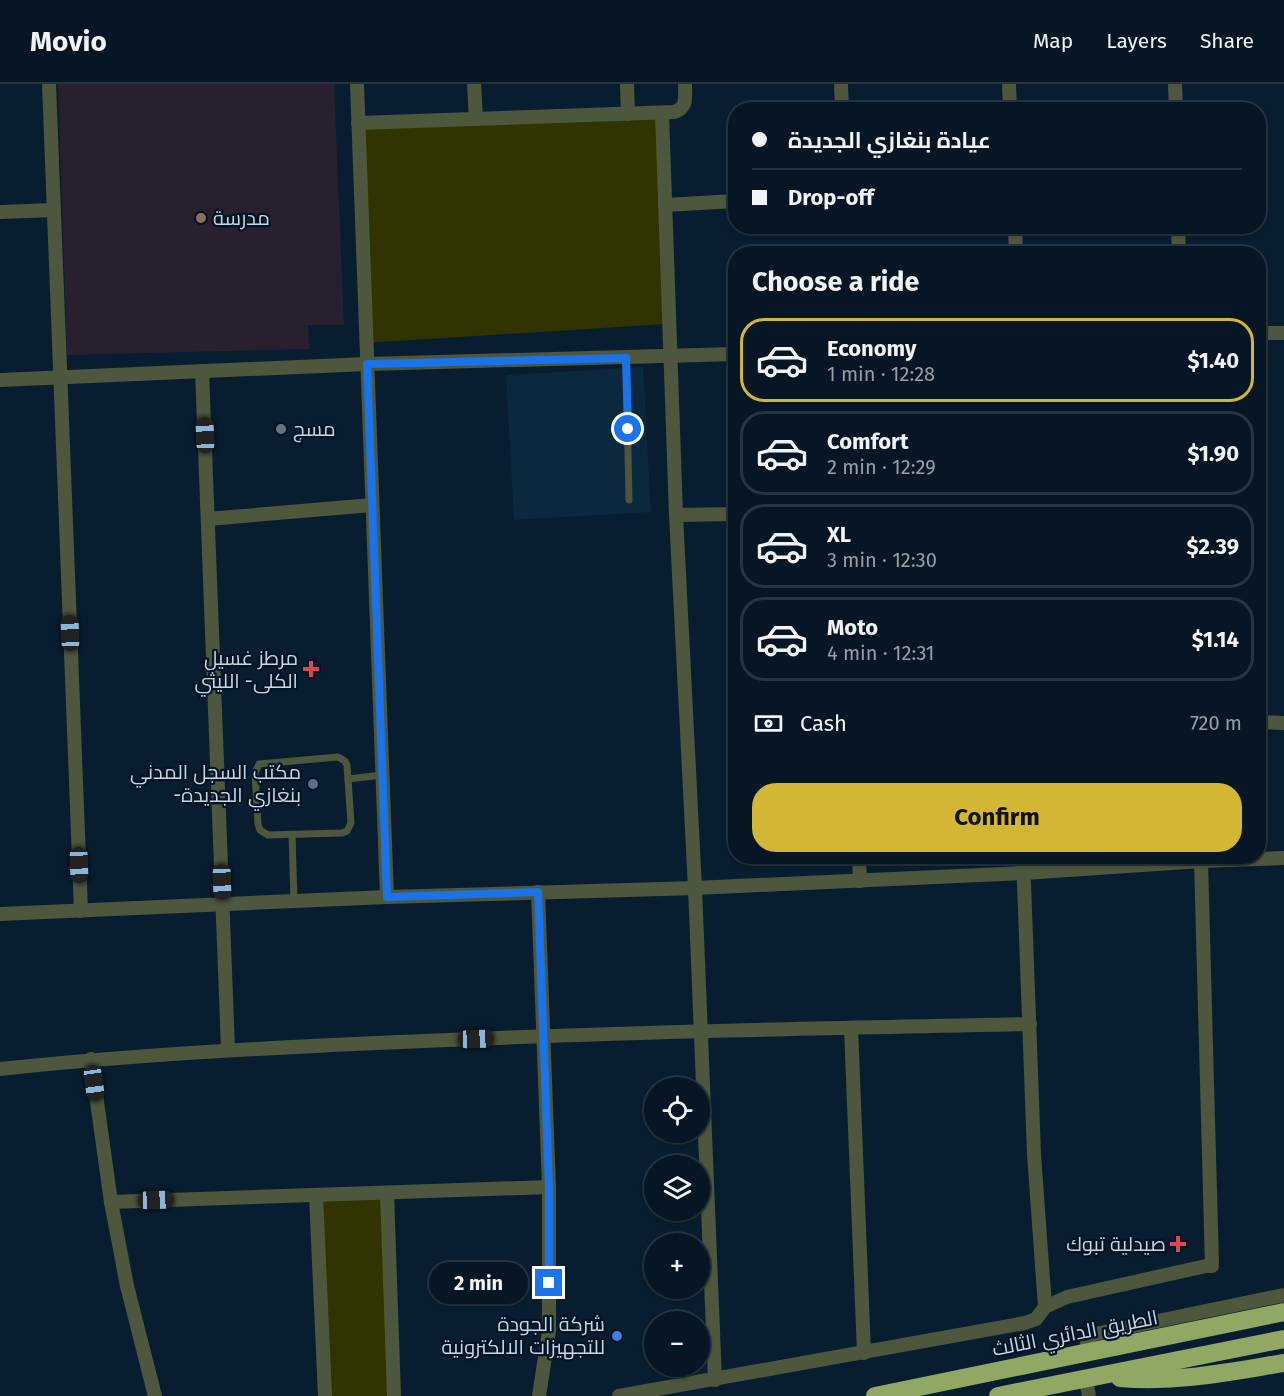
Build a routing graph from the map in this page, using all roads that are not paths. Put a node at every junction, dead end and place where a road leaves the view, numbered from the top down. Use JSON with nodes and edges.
{"nodes":[{"id":1,"x":49,"y":84,"type":"edge"},
{"id":2,"x":357,"y":84,"type":"edge"},
{"id":3,"x":474,"y":84,"type":"edge"},
{"id":4,"x":627,"y":84,"type":"edge"},
{"id":5,"x":685,"y":84,"type":"edge"},
{"id":6,"x":841,"y":84,"type":"edge"},
{"id":7,"x":1009,"y":84,"type":"edge"},
{"id":8,"x":1175,"y":84,"type":"edge"},
{"id":9,"x":842,"y":102,"type":"edge"},
{"id":10,"x":1010,"y":102,"type":"edge"},
{"id":11,"x":1176,"y":102,"type":"edge"},
{"id":12,"x":662,"y":113,"type":"junction"},
{"id":13,"x":628,"y":114,"type":"junction"},
{"id":14,"x":476,"y":119,"type":"junction"},
{"id":15,"x":358,"y":123,"type":"junction"},
{"id":16,"x":728,"y":201,"type":"edge"},
{"id":17,"x":665,"y":205,"type":"junction"},
{"id":18,"x":54,"y":210,"type":"junction"},
{"id":19,"x":0,"y":212,"type":"edge"},
{"id":20,"x":1266,"y":333,"type":"edge"},
{"id":21,"x":1284,"y":333,"type":"edge"},
{"id":22,"x":728,"y":354,"type":"edge"},
{"id":23,"x":669,"y":356,"type":"junction"},
{"id":24,"x":626,"y":358,"type":"junction"},
{"id":25,"x":367,"y":364,"type":"junction"},
{"id":26,"x":202,"y":371,"type":"junction"},
{"id":27,"x":60,"y":378,"type":"junction"},
{"id":28,"x":0,"y":380,"type":"edge"},
{"id":29,"x":629,"y":500,"type":"dead end"},
{"id":30,"x":372,"y":506,"type":"junction"},
{"id":31,"x":728,"y":514,"type":"edge"},
{"id":32,"x":676,"y":515,"type":"junction"},
{"id":33,"x":208,"y":519,"type":"junction"},
{"id":34,"x":1266,"y":723,"type":"edge"},
{"id":35,"x":1284,"y":723,"type":"edge"},
{"id":36,"x":382,"y":775,"type":"junction"},
{"id":37,"x":348,"y":779,"type":"junction"},
{"id":38,"x":292,"y":835,"type":"junction"},
{"id":39,"x":1284,"y":858,"type":"edge"},
{"id":40,"x":1266,"y":859,"type":"edge"},
{"id":41,"x":859,"y":864,"type":"edge"},
{"id":42,"x":1023,"y":864,"type":"edge"},
{"id":43,"x":1157,"y":864,"type":"edge"},
{"id":44,"x":1201,"y":864,"type":"edge"},
{"id":45,"x":1024,"y":873,"type":"junction"},
{"id":46,"x":860,"y":881,"type":"junction"},
{"id":47,"x":695,"y":888,"type":"junction"},
{"id":48,"x":538,"y":892,"type":"junction"},
{"id":49,"x":387,"y":897,"type":"junction"},
{"id":50,"x":294,"y":901,"type":"junction"},
{"id":51,"x":223,"y":904,"type":"junction"},
{"id":52,"x":81,"y":911,"type":"junction"},
{"id":53,"x":0,"y":914,"type":"edge"},
{"id":54,"x":1030,"y":1024,"type":"junction"},
{"id":55,"x":851,"y":1028,"type":"junction"},
{"id":56,"x":700,"y":1031,"type":"junction"},
{"id":57,"x":543,"y":1036,"type":"junction"},
{"id":58,"x":228,"y":1049,"type":"junction"},
{"id":59,"x":90,"y":1059,"type":"junction"},
{"id":60,"x":0,"y":1069,"type":"edge"},
{"id":61,"x":549,"y":1187,"type":"junction"},
{"id":62,"x":387,"y":1193,"type":"junction"},
{"id":63,"x":316,"y":1195,"type":"junction"},
{"id":64,"x":111,"y":1202,"type":"junction"},
{"id":65,"x":1284,"y":1295,"type":"edge"},
{"id":66,"x":1045,"y":1307,"type":"junction"},
{"id":67,"x":1284,"y":1312,"type":"edge"},
{"id":68,"x":1284,"y":1339,"type":"edge"},
{"id":69,"x":864,"y":1353,"type":"junction"},
{"id":70,"x":1085,"y":1353,"type":"junction"},
{"id":71,"x":1284,"y":1363,"type":"edge"},
{"id":72,"x":715,"y":1380,"type":"junction"},
{"id":73,"x":1092,"y":1383,"type":"edge"},
{"id":74,"x":155,"y":1396,"type":"edge"},
{"id":75,"x":325,"y":1396,"type":"edge"},
{"id":76,"x":394,"y":1396,"type":"edge"},
{"id":77,"x":539,"y":1396,"type":"edge"},
{"id":78,"x":618,"y":1396,"type":"edge"},
{"id":79,"x":875,"y":1396,"type":"edge"},
{"id":80,"x":998,"y":1396,"type":"edge"}],
"edges":[{"from":1,"to":18,"type":"street"},
{"from":2,"to":15,"type":"street"},
{"from":3,"to":14,"type":"street"},
{"from":4,"to":13,"type":"street"},
{"from":5,"to":12,"type":"street"},
{"from":6,"to":9,"type":"street"},
{"from":7,"to":10,"type":"street"},
{"from":8,"to":11,"type":"street"},
{"from":12,"to":13,"type":"street"},
{"from":12,"to":17,"type":"street"},
{"from":13,"to":14,"type":"street"},
{"from":14,"to":15,"type":"street"},
{"from":15,"to":25,"type":"street"},
{"from":16,"to":17,"type":"street"},
{"from":17,"to":23,"type":"street"},
{"from":18,"to":19,"type":"street"},
{"from":18,"to":27,"type":"street"},
{"from":20,"to":21,"type":"street"},
{"from":22,"to":23,"type":"street"},
{"from":23,"to":24,"type":"street"},
{"from":23,"to":32,"type":"street"},
{"from":24,"to":25,"type":"street"},
{"from":24,"to":29,"type":"lane"},
{"from":25,"to":26,"type":"street"},
{"from":25,"to":30,"type":"street"},
{"from":26,"to":27,"type":"street"},
{"from":26,"to":33,"type":"street"},
{"from":27,"to":28,"type":"street"},
{"from":27,"to":52,"type":"street"},
{"from":30,"to":33,"type":"street"},
{"from":30,"to":36,"type":"street"},
{"from":31,"to":32,"type":"street"},
{"from":32,"to":47,"type":"street"},
{"from":33,"to":51,"type":"street"},
{"from":34,"to":35,"type":"street"},
{"from":36,"to":37,"type":"lane"},
{"from":36,"to":49,"type":"street"},
{"from":37,"to":38,"type":"lane"},
{"from":37,"to":38,"type":"lane"},
{"from":38,"to":50,"type":"lane"},
{"from":39,"to":40,"type":"street"},
{"from":41,"to":46,"type":"street"},
{"from":42,"to":45,"type":"street"},
{"from":43,"to":45,"type":"street"},
{"from":44,"to":66,"type":"street"},
{"from":45,"to":46,"type":"street"},
{"from":45,"to":54,"type":"street"},
{"from":46,"to":47,"type":"street"},
{"from":47,"to":48,"type":"street"},
{"from":47,"to":56,"type":"street"},
{"from":48,"to":49,"type":"street"},
{"from":48,"to":57,"type":"street"},
{"from":49,"to":50,"type":"street"},
{"from":50,"to":51,"type":"street"},
{"from":51,"to":52,"type":"street"},
{"from":51,"to":58,"type":"street"},
{"from":52,"to":53,"type":"street"},
{"from":54,"to":55,"type":"street"},
{"from":54,"to":66,"type":"street"},
{"from":55,"to":56,"type":"street"},
{"from":55,"to":69,"type":"street"},
{"from":56,"to":57,"type":"street"},
{"from":56,"to":72,"type":"street"},
{"from":57,"to":58,"type":"street"},
{"from":57,"to":61,"type":"street"},
{"from":58,"to":59,"type":"street"},
{"from":59,"to":60,"type":"street"},
{"from":59,"to":64,"type":"street"},
{"from":61,"to":62,"type":"street"},
{"from":61,"to":77,"type":"street"},
{"from":62,"to":63,"type":"street"},
{"from":62,"to":76,"type":"street"},
{"from":63,"to":64,"type":"street"},
{"from":63,"to":75,"type":"street"},
{"from":64,"to":74,"type":"street"},
{"from":65,"to":70,"type":"street"},
{"from":66,"to":69,"type":"street"},
{"from":67,"to":70,"type":"highway","name":"الطريق الدائري الثالث"},
{"from":68,"to":73,"type":"highway"},
{"from":69,"to":72,"type":"street"},
{"from":70,"to":79,"type":"highway","name":"الطريق الدائري الثالث"},
{"from":71,"to":73,"type":"highway"},
{"from":72,"to":78,"type":"street"},
{"from":73,"to":80,"type":"highway"}]}
